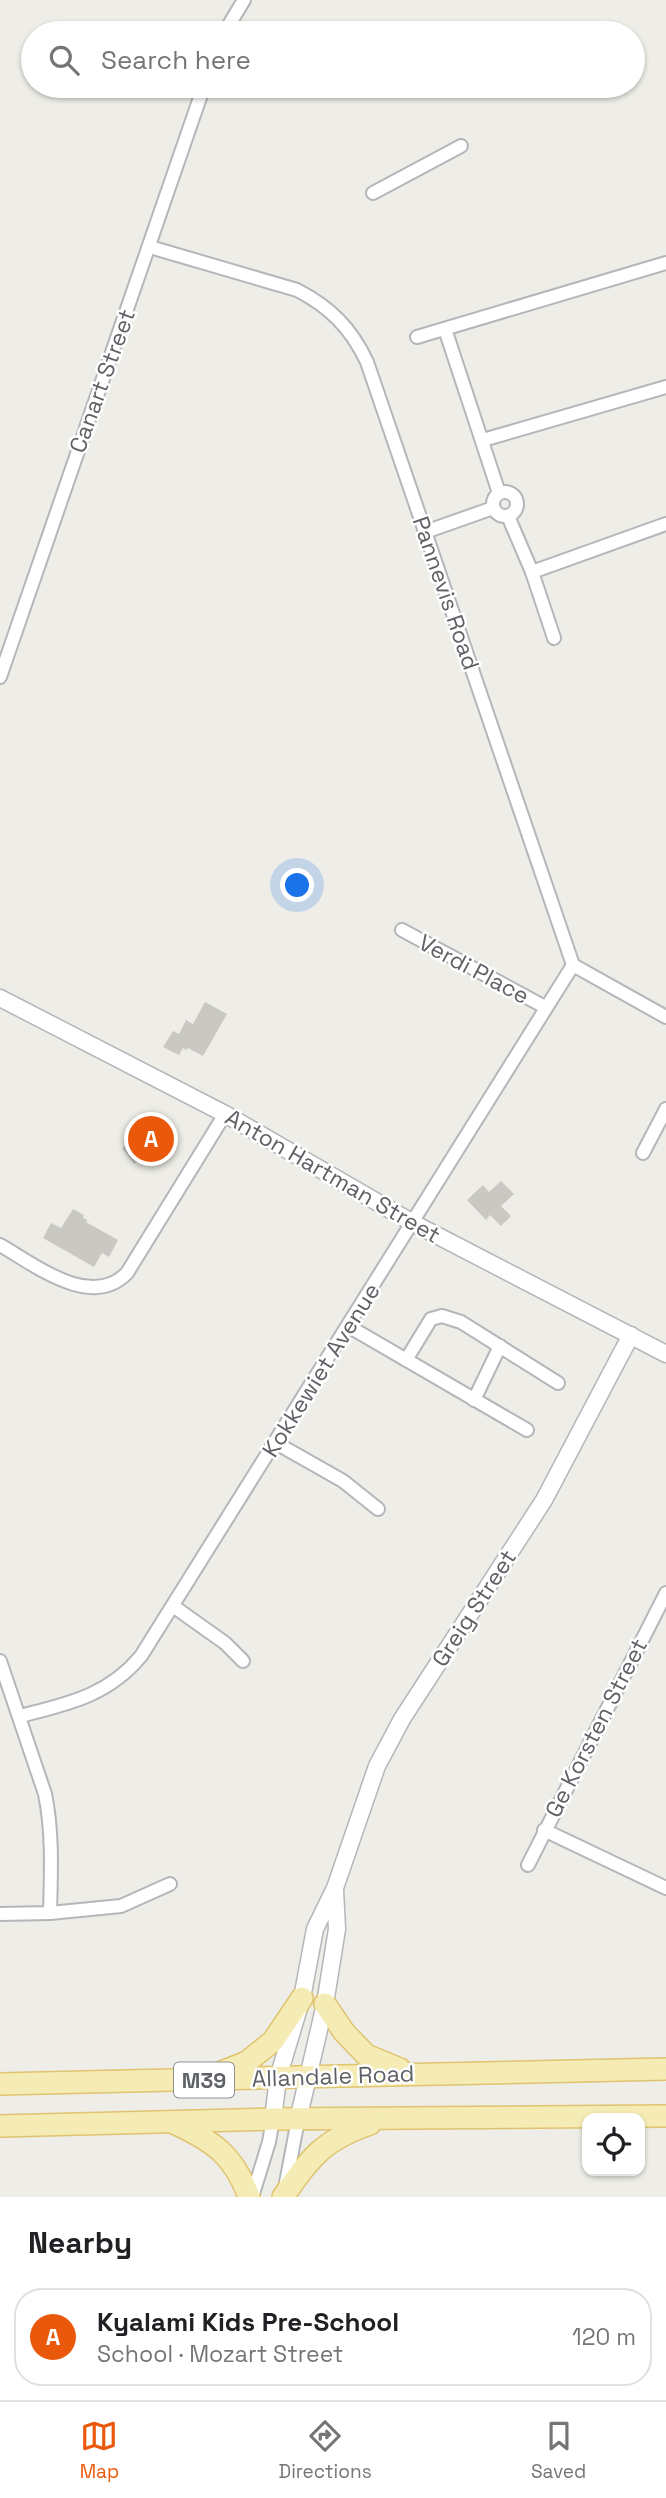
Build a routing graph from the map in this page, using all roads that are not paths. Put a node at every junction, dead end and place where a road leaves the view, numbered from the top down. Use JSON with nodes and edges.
{"nodes":[{"id":1,"x":244,"y":0,"type":"edge"},
{"id":2,"x":231,"y":21,"type":"edge"},
{"id":3,"x":200,"y":98,"type":"edge"},
{"id":4,"x":461,"y":146,"type":"dead end"},
{"id":5,"x":373,"y":193,"type":"dead end"},
{"id":6,"x":150,"y":247,"type":"junction"},
{"id":7,"x":666,"y":263,"type":"edge"},
{"id":8,"x":445,"y":329,"type":"junction"},
{"id":9,"x":416,"y":337,"type":"dead end"},
{"id":10,"x":666,"y":387,"type":"edge"},
{"id":11,"x":483,"y":440,"type":"junction"},
{"id":12,"x":499,"y":493,"type":"junction"},
{"id":13,"x":493,"y":508,"type":"junction"},
{"id":14,"x":508,"y":516,"type":"junction"},
{"id":15,"x":666,"y":524,"type":"edge"},
{"id":16,"x":425,"y":531,"type":"junction"},
{"id":17,"x":532,"y":572,"type":"junction"},
{"id":18,"x":554,"y":638,"type":"dead end"},
{"id":19,"x":0,"y":677,"type":"edge"},
{"id":20,"x":402,"y":930,"type":"dead end"},
{"id":21,"x":573,"y":965,"type":"junction"},
{"id":22,"x":0,"y":998,"type":"edge"},
{"id":23,"x":545,"y":1007,"type":"junction"},
{"id":24,"x":666,"y":1017,"type":"edge"},
{"id":25,"x":666,"y":1109,"type":"edge"},
{"id":26,"x":225,"y":1114,"type":"junction"},
{"id":27,"x":643,"y":1153,"type":"dead end"},
{"id":28,"x":412,"y":1223,"type":"junction"},
{"id":29,"x":0,"y":1245,"type":"edge"},
{"id":30,"x":348,"y":1326,"type":"junction"},
{"id":31,"x":631,"y":1335,"type":"junction"},
{"id":32,"x":500,"y":1346,"type":"junction"},
{"id":33,"x":666,"y":1354,"type":"edge"},
{"id":34,"x":406,"y":1360,"type":"junction"},
{"id":35,"x":558,"y":1383,"type":"dead end"},
{"id":36,"x":474,"y":1399,"type":"junction"},
{"id":37,"x":527,"y":1430,"type":"dead end"},
{"id":38,"x":276,"y":1443,"type":"junction"},
{"id":39,"x":378,"y":1509,"type":"dead end"},
{"id":40,"x":666,"y":1593,"type":"edge"},
{"id":41,"x":173,"y":1606,"type":"junction"},
{"id":42,"x":653,"y":1616,"type":"junction"},
{"id":43,"x":666,"y":1623,"type":"edge"},
{"id":44,"x":0,"y":1661,"type":"edge"},
{"id":45,"x":243,"y":1661,"type":"dead end"},
{"id":46,"x":20,"y":1716,"type":"junction"},
{"id":47,"x":544,"y":1830,"type":"junction"},
{"id":48,"x":528,"y":1865,"type":"dead end"},
{"id":49,"x":170,"y":1884,"type":"dead end"},
{"id":50,"x":335,"y":1888,"type":"junction"},
{"id":51,"x":666,"y":1888,"type":"edge"},
{"id":52,"x":50,"y":1913,"type":"junction"},
{"id":53,"x":0,"y":1914,"type":"edge"},
{"id":54,"x":302,"y":1998,"type":"junction"},
{"id":55,"x":325,"y":2004,"type":"junction"},
{"id":56,"x":666,"y":2069,"type":"edge"},
{"id":57,"x":409,"y":2072,"type":"junction"},
{"id":58,"x":308,"y":2077,"type":"junction"},
{"id":59,"x":278,"y":2078,"type":"junction"},
{"id":60,"x":199,"y":2080,"type":"junction"},
{"id":61,"x":0,"y":2084,"type":"edge"},
{"id":62,"x":666,"y":2116,"type":"edge"},
{"id":63,"x":272,"y":2119,"type":"junction"},
{"id":64,"x":386,"y":2119,"type":"junction"},
{"id":65,"x":298,"y":2120,"type":"junction"},
{"id":66,"x":171,"y":2122,"type":"junction"},
{"id":67,"x":0,"y":2126,"type":"edge"},
{"id":68,"x":250,"y":2197,"type":"edge"},
{"id":69,"x":283,"y":2197,"type":"edge"}],
"edges":[{"from":1,"to":2,"type":"street"},
{"from":3,"to":6,"type":"street","name":"Canart Street"},
{"from":4,"to":5,"type":"street"},
{"from":6,"to":16,"type":"street","name":"Pannevis Road"},
{"from":6,"to":19,"type":"street","name":"Canart Street"},
{"from":7,"to":8,"type":"street"},
{"from":8,"to":9,"type":"street"},
{"from":8,"to":11,"type":"street"},
{"from":10,"to":11,"type":"street"},
{"from":11,"to":12,"type":"street"},
{"from":12,"to":13,"type":"street"},
{"from":12,"to":14,"type":"street"},
{"from":13,"to":14,"type":"street"},
{"from":13,"to":16,"type":"street"},
{"from":14,"to":17,"type":"street"},
{"from":15,"to":17,"type":"street"},
{"from":16,"to":21,"type":"street","name":"Pannevis Road"},
{"from":17,"to":18,"type":"street"},
{"from":20,"to":23,"type":"street","name":"Verdi Place"},
{"from":21,"to":23,"type":"street","name":"Kokkewiet Avenue"},
{"from":21,"to":24,"type":"street"},
{"from":22,"to":26,"type":"street","name":"Anton Hartman Street"},
{"from":23,"to":28,"type":"street","name":"Kokkewiet Avenue"},
{"from":25,"to":27,"type":"street"},
{"from":26,"to":28,"type":"street","name":"Anton Hartman Street"},
{"from":26,"to":29,"type":"street"},
{"from":28,"to":30,"type":"street","name":"Kokkewiet Avenue"},
{"from":28,"to":31,"type":"street","name":"Anton Hartman Street"},
{"from":30,"to":34,"type":"street"},
{"from":30,"to":38,"type":"street","name":"Kokkewiet Avenue"},
{"from":31,"to":33,"type":"street","name":"Anton Hartman Street"},
{"from":31,"to":50,"type":"street","name":"Greig Street"},
{"from":32,"to":34,"type":"street"},
{"from":32,"to":35,"type":"street"},
{"from":32,"to":36,"type":"street"},
{"from":34,"to":36,"type":"street"},
{"from":36,"to":37,"type":"street"},
{"from":38,"to":39,"type":"street"},
{"from":38,"to":41,"type":"street","name":"Kokkewiet Avenue"},
{"from":40,"to":42,"type":"street","name":"Ge Korsten Street"},
{"from":41,"to":45,"type":"street"},
{"from":41,"to":46,"type":"street","name":"Kokkewiet Avenue"},
{"from":42,"to":43,"type":"street"},
{"from":42,"to":47,"type":"street","name":"Ge Korsten Street"},
{"from":44,"to":46,"type":"street"},
{"from":46,"to":52,"type":"street"},
{"from":47,"to":48,"type":"street","name":"Ge Korsten Street"},
{"from":47,"to":51,"type":"street"},
{"from":49,"to":52,"type":"street"},
{"from":50,"to":54,"type":"street","name":"Greig Street"},
{"from":50,"to":55,"type":"street","name":"Greig Street"},
{"from":52,"to":53,"type":"street"},
{"from":54,"to":59,"type":"street","name":"Greig Street"},
{"from":54,"to":60,"type":"main road"},
{"from":55,"to":57,"type":"main road"},
{"from":55,"to":58,"type":"street","name":"Greig Street"},
{"from":56,"to":57,"type":"main road","name":"Allandale Road","number":"M39"},
{"from":57,"to":58,"type":"main road","name":"Allandale Road","number":"M39"},
{"from":58,"to":59,"type":"main road","name":"Allandale Road","number":"M39"},
{"from":58,"to":65,"type":"street","name":"Greig Street"},
{"from":59,"to":60,"type":"main road","name":"Allandale Road","number":"M39"},
{"from":59,"to":63,"type":"street","name":"Greig Street"},
{"from":60,"to":61,"type":"main road","name":"Allandale Road","number":"M39"},
{"from":62,"to":64,"type":"main road","name":"Allandale Road","number":"M39"},
{"from":63,"to":65,"type":"main road","name":"Allandale Road","number":"M39"},
{"from":63,"to":66,"type":"main road","name":"Allandale Road","number":"M39"},
{"from":63,"to":68,"type":"street"},
{"from":64,"to":65,"type":"main road","name":"Allandale Road","number":"M39"},
{"from":64,"to":69,"type":"main road"},
{"from":65,"to":69,"type":"street"},
{"from":66,"to":67,"type":"main road","name":"Allandale Road","number":"M39"},
{"from":66,"to":68,"type":"main road"}]}
